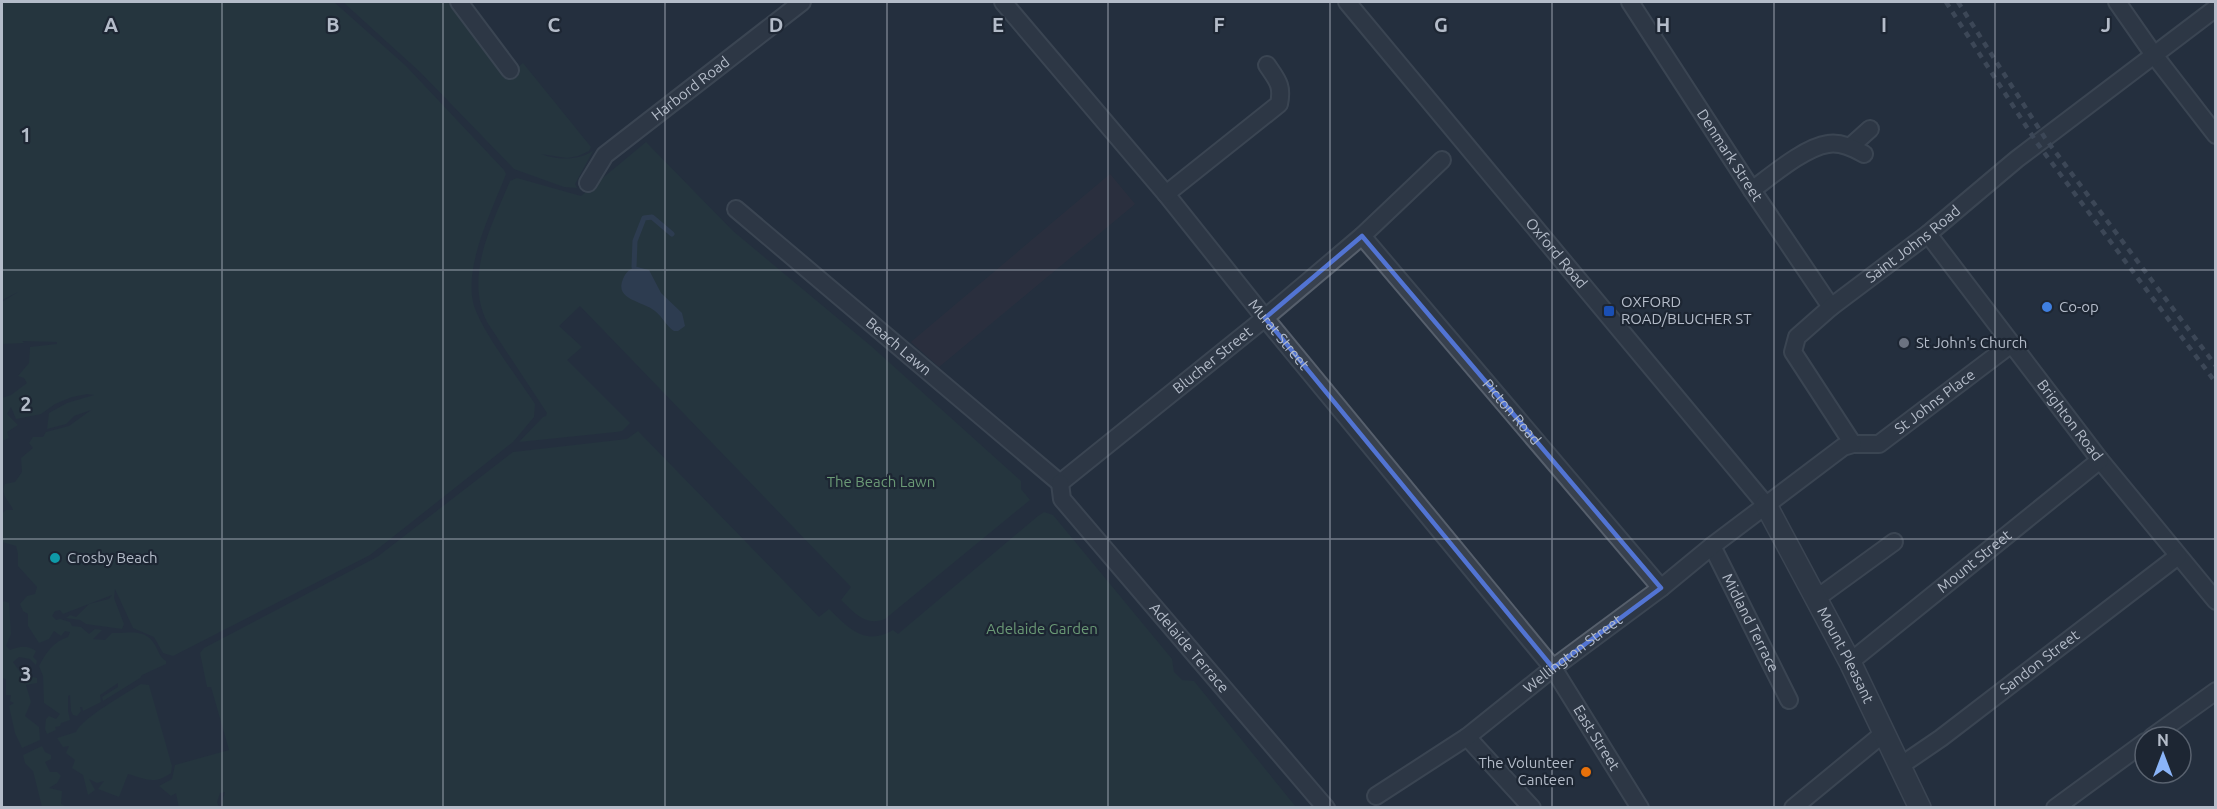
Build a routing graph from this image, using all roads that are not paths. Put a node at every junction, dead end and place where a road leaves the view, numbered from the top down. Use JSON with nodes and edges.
{"nodes":[{"id":1,"x":459,"y":2,"type":"edge"},
{"id":2,"x":802,"y":2,"type":"edge"},
{"id":3,"x":1003,"y":2,"type":"edge"},
{"id":4,"x":1347,"y":2,"type":"edge"},
{"id":5,"x":1630,"y":2,"type":"edge"},
{"id":6,"x":2117,"y":2,"type":"edge"},
{"id":7,"x":2216,"y":8,"type":"edge"},
{"id":8,"x":2154,"y":55,"type":"junction"},
{"id":9,"x":1267,"y":65,"type":"dead end"},
{"id":10,"x":510,"y":70,"type":"dead end"},
{"id":11,"x":1870,"y":129,"type":"dead end"},
{"id":12,"x":2216,"y":135,"type":"edge"},
{"id":13,"x":1442,"y":160,"type":"dead end"},
{"id":14,"x":588,"y":183,"type":"dead end"},
{"id":15,"x":1752,"y":190,"type":"junction"},
{"id":16,"x":1166,"y":194,"type":"junction"},
{"id":17,"x":736,"y":209,"type":"dead end"},
{"id":18,"x":1928,"y":234,"type":"junction"},
{"id":19,"x":1362,"y":236,"type":"junction"},
{"id":20,"x":1831,"y":307,"type":"junction"},
{"id":21,"x":1265,"y":318,"type":"junction"},
{"id":22,"x":2010,"y":345,"type":"junction"},
{"id":23,"x":1853,"y":444,"type":"junction"},
{"id":24,"x":2100,"y":460,"type":"junction"},
{"id":25,"x":1060,"y":483,"type":"junction"},
{"id":26,"x":1766,"y":505,"type":"junction"},
{"id":27,"x":1894,"y":542,"type":"dead end"},
{"id":28,"x":1712,"y":546,"type":"junction"},
{"id":29,"x":2178,"y":556,"type":"junction"},
{"id":30,"x":1662,"y":588,"type":"junction"},
{"id":31,"x":1817,"y":598,"type":"junction"},
{"id":32,"x":2216,"y":601,"type":"edge"},
{"id":33,"x":1850,"y":662,"type":"junction"},
{"id":34,"x":1553,"y":668,"type":"junction"},
{"id":35,"x":2216,"y":691,"type":"edge"},
{"id":36,"x":1789,"y":700,"type":"dead end"},
{"id":37,"x":2169,"y":725,"type":"edge"},
{"id":38,"x":1884,"y":733,"type":"junction"},
{"id":39,"x":1467,"y":736,"type":"junction"},
{"id":40,"x":2133,"y":751,"type":"edge"},
{"id":41,"x":1900,"y":766,"type":"junction"},
{"id":42,"x":1376,"y":796,"type":"dead end"},
{"id":43,"x":1326,"y":807,"type":"edge"},
{"id":44,"x":1532,"y":807,"type":"edge"},
{"id":45,"x":1640,"y":807,"type":"edge"},
{"id":46,"x":1792,"y":807,"type":"edge"},
{"id":47,"x":1920,"y":807,"type":"edge"},
{"id":48,"x":2055,"y":807,"type":"edge"}],
"edges":[{"from":1,"to":10,"type":"street"},
{"from":2,"to":14,"type":"street","name":"Harbord Road"},
{"from":3,"to":16,"type":"street","name":"Murat Street"},
{"from":4,"to":26,"type":"street","name":"Oxford Road"},
{"from":5,"to":15,"type":"street","name":"Denmark Street"},
{"from":6,"to":8,"type":"street"},
{"from":7,"to":8,"type":"street","name":"Saint Johns Road"},
{"from":8,"to":12,"type":"street"},
{"from":8,"to":18,"type":"street","name":"Saint Johns Road"},
{"from":9,"to":16,"type":"street"},
{"from":11,"to":15,"type":"street"},
{"from":13,"to":19,"type":"street","name":"Blucher Street"},
{"from":15,"to":20,"type":"street","name":"Denmark Street"},
{"from":16,"to":21,"type":"street","name":"Murat Street"},
{"from":17,"to":25,"type":"street","name":"Beach Lawn"},
{"from":18,"to":20,"type":"street","name":"Saint Johns Road"},
{"from":18,"to":22,"type":"street","name":"Brighton Road"},
{"from":19,"to":21,"type":"street","name":"Blucher Street"},
{"from":19,"to":30,"type":"street","name":"Picton Road"},
{"from":20,"to":23,"type":"street","name":"Saint Johns Road"},
{"from":21,"to":25,"type":"street","name":"Blucher Street"},
{"from":21,"to":34,"type":"street","name":"Murat Street"},
{"from":22,"to":23,"type":"street","name":"St Johns Place"},
{"from":22,"to":24,"type":"street","name":"Brighton Road"},
{"from":23,"to":26,"type":"street"},
{"from":24,"to":29,"type":"street","name":"Brighton Road"},
{"from":24,"to":33,"type":"street","name":"Mount Street"},
{"from":25,"to":43,"type":"street","name":"Adelaide Terrace"},
{"from":26,"to":28,"type":"street","name":"Wellington Street"},
{"from":26,"to":31,"type":"street","name":"Mount Pleasant"},
{"from":27,"to":31,"type":"street"},
{"from":28,"to":30,"type":"street","name":"Wellington Street"},
{"from":28,"to":36,"type":"street","name":"Midland Terrace"},
{"from":29,"to":32,"type":"street","name":"Brighton Road"},
{"from":29,"to":41,"type":"street","name":"Sandon Street"},
{"from":30,"to":34,"type":"street","name":"Wellington Street"},
{"from":31,"to":33,"type":"street","name":"Mount Pleasant"},
{"from":33,"to":38,"type":"street","name":"Mount Pleasant"},
{"from":34,"to":39,"type":"street","name":"Wellington Street"},
{"from":34,"to":45,"type":"street","name":"East Street"},
{"from":35,"to":37,"type":"street"},
{"from":38,"to":41,"type":"street","name":"Mount Pleasant"},
{"from":38,"to":46,"type":"street"},
{"from":39,"to":42,"type":"street","name":"Wellington Street"},
{"from":39,"to":44,"type":"street"},
{"from":40,"to":48,"type":"street"},
{"from":41,"to":47,"type":"street","name":"Mount Pleasant"}]}
